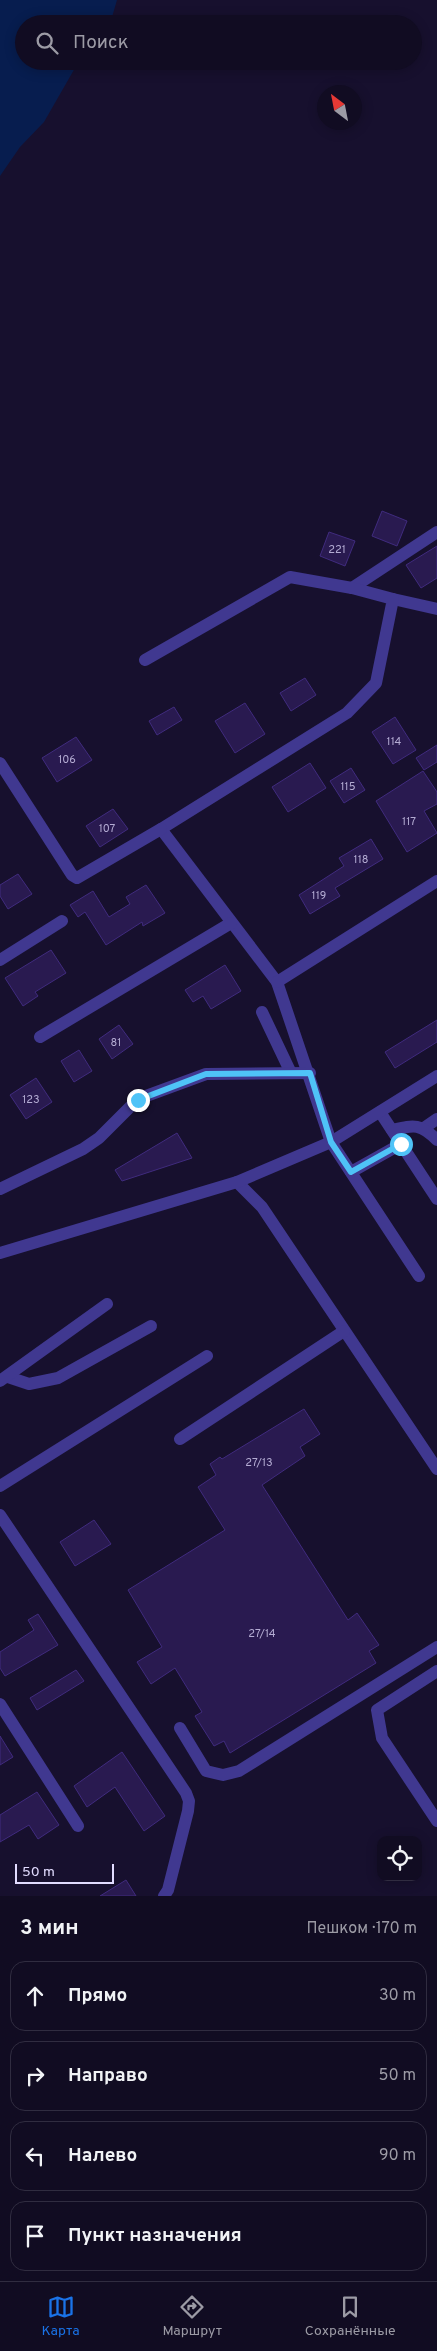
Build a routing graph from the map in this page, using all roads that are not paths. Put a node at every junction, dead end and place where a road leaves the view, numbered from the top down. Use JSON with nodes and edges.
{"nodes":[{"id":1,"x":437,"y":532,"type":"edge"},
{"id":2,"x":352,"y":588,"type":"junction"},
{"id":3,"x":393,"y":599,"type":"junction"},
{"id":4,"x":437,"y":609,"type":"edge"},
{"id":5,"x":145,"y":660,"type":"dead end"},
{"id":6,"x":0,"y":763,"type":"edge"},
{"id":7,"x":161,"y":829,"type":"junction"},
{"id":8,"x":437,"y":881,"type":"edge"},
{"id":9,"x":62,"y":921,"type":"dead end"},
{"id":10,"x":231,"y":923,"type":"junction"},
{"id":11,"x":0,"y":960,"type":"edge"},
{"id":12,"x":277,"y":982,"type":"junction"},
{"id":13,"x":262,"y":1012,"type":"dead end"},
{"id":14,"x":40,"y":1037,"type":"dead end"},
{"id":15,"x":310,"y":1073,"type":"junction"},
{"id":16,"x":290,"y":1074,"type":"junction"},
{"id":17,"x":437,"y":1076,"type":"edge"},
{"id":18,"x":380,"y":1112,"type":"junction"},
{"id":19,"x":437,"y":1119,"type":"edge"},
{"id":20,"x":424,"y":1128,"type":"junction"},
{"id":21,"x":392,"y":1130,"type":"junction"},
{"id":22,"x":437,"y":1140,"type":"edge"},
{"id":23,"x":331,"y":1142,"type":"junction"},
{"id":24,"x":401,"y":1144,"type":"junction"},
{"id":25,"x":351,"y":1172,"type":"junction"},
{"id":26,"x":237,"y":1182,"type":"junction"},
{"id":27,"x":0,"y":1189,"type":"edge"},
{"id":28,"x":437,"y":1199,"type":"edge"},
{"id":29,"x":0,"y":1253,"type":"edge"},
{"id":30,"x":419,"y":1276,"type":"dead end"},
{"id":31,"x":107,"y":1304,"type":"dead end"},
{"id":32,"x":151,"y":1326,"type":"dead end"},
{"id":33,"x":344,"y":1331,"type":"junction"},
{"id":34,"x":207,"y":1356,"type":"dead end"},
{"id":35,"x":4,"y":1379,"type":"edge"},
{"id":36,"x":180,"y":1439,"type":"dead end"},
{"id":37,"x":437,"y":1469,"type":"edge"},
{"id":38,"x":0,"y":1486,"type":"edge"},
{"id":39,"x":0,"y":1516,"type":"edge"},
{"id":40,"x":437,"y":1646,"type":"edge"},
{"id":41,"x":437,"y":1671,"type":"edge"},
{"id":42,"x":0,"y":1704,"type":"edge"},
{"id":43,"x":180,"y":1728,"type":"dead end"},
{"id":44,"x":437,"y":1821,"type":"edge"},
{"id":45,"x":78,"y":1826,"type":"dead end"},
{"id":46,"x":164,"y":1896,"type":"edge"}],
"edges":[{"from":1,"to":2,"type":"street"},
{"from":2,"to":3,"type":"street"},
{"from":2,"to":5,"type":"street"},
{"from":3,"to":4,"type":"street"},
{"from":3,"to":7,"type":"street"},
{"from":6,"to":7,"type":"street"},
{"from":7,"to":10,"type":"street"},
{"from":8,"to":12,"type":"street"},
{"from":9,"to":11,"type":"street"},
{"from":10,"to":12,"type":"street"},
{"from":10,"to":14,"type":"street"},
{"from":12,"to":15,"type":"street"},
{"from":13,"to":16,"type":"street"},
{"from":15,"to":16,"type":"street"},
{"from":15,"to":23,"type":"street"},
{"from":16,"to":27,"type":"street"},
{"from":17,"to":18,"type":"street"},
{"from":18,"to":21,"type":"street"},
{"from":18,"to":23,"type":"street"},
{"from":19,"to":20,"type":"street"},
{"from":20,"to":21,"type":"street"},
{"from":20,"to":22,"type":"street"},
{"from":21,"to":24,"type":"street"},
{"from":23,"to":25,"type":"street"},
{"from":23,"to":26,"type":"street"},
{"from":24,"to":25,"type":"street"},
{"from":24,"to":28,"type":"street"},
{"from":25,"to":30,"type":"street"},
{"from":26,"to":29,"type":"street"},
{"from":26,"to":33,"type":"street"},
{"from":31,"to":35,"type":"street"},
{"from":32,"to":35,"type":"street"},
{"from":33,"to":36,"type":"street"},
{"from":33,"to":37,"type":"street"},
{"from":34,"to":38,"type":"street"},
{"from":39,"to":46,"type":"street"},
{"from":40,"to":43,"type":"street"},
{"from":41,"to":44,"type":"street"},
{"from":42,"to":45,"type":"street"}]}
